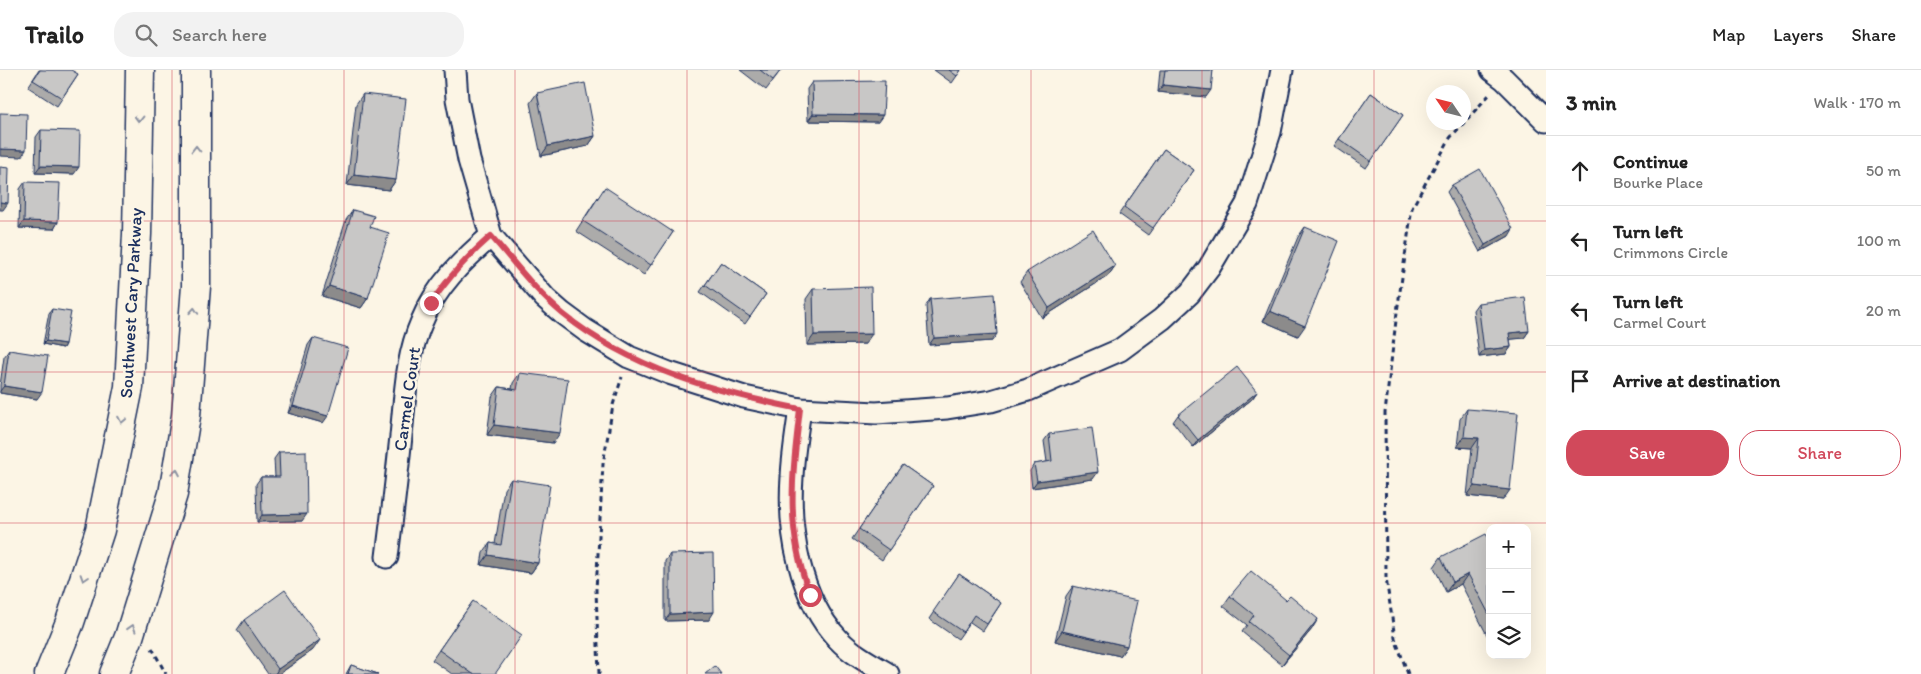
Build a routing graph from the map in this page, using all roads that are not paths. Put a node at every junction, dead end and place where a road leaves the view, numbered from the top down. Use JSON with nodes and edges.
{"nodes":[{"id":1,"x":140,"y":70,"type":"edge"},
{"id":2,"x":196,"y":70,"type":"edge"},
{"id":3,"x":455,"y":70,"type":"edge"},
{"id":4,"x":1282,"y":70,"type":"edge"},
{"id":5,"x":1498,"y":74,"type":"edge"},
{"id":6,"x":1546,"y":122,"type":"edge"},
{"id":7,"x":491,"y":236,"type":"junction"},
{"id":8,"x":800,"y":409,"type":"junction"},
{"id":9,"x":386,"y":557,"type":"dead end"},
{"id":10,"x":49,"y":674,"type":"edge"},
{"id":11,"x":114,"y":674,"type":"edge"},
{"id":12,"x":888,"y":674,"type":"edge"}],
"edges":[{"from":1,"to":10,"type":"main road","name":"Southwest Cary Parkway","one_way":true},
{"from":11,"to":2,"type":"main road","one_way":true},
{"from":3,"to":7,"type":"street"},
{"from":4,"to":8,"type":"street"},
{"from":5,"to":6,"type":"street"},
{"from":7,"to":8,"type":"street"},
{"from":7,"to":9,"type":"street","name":"Carmel Court"},
{"from":8,"to":12,"type":"street"}]}
